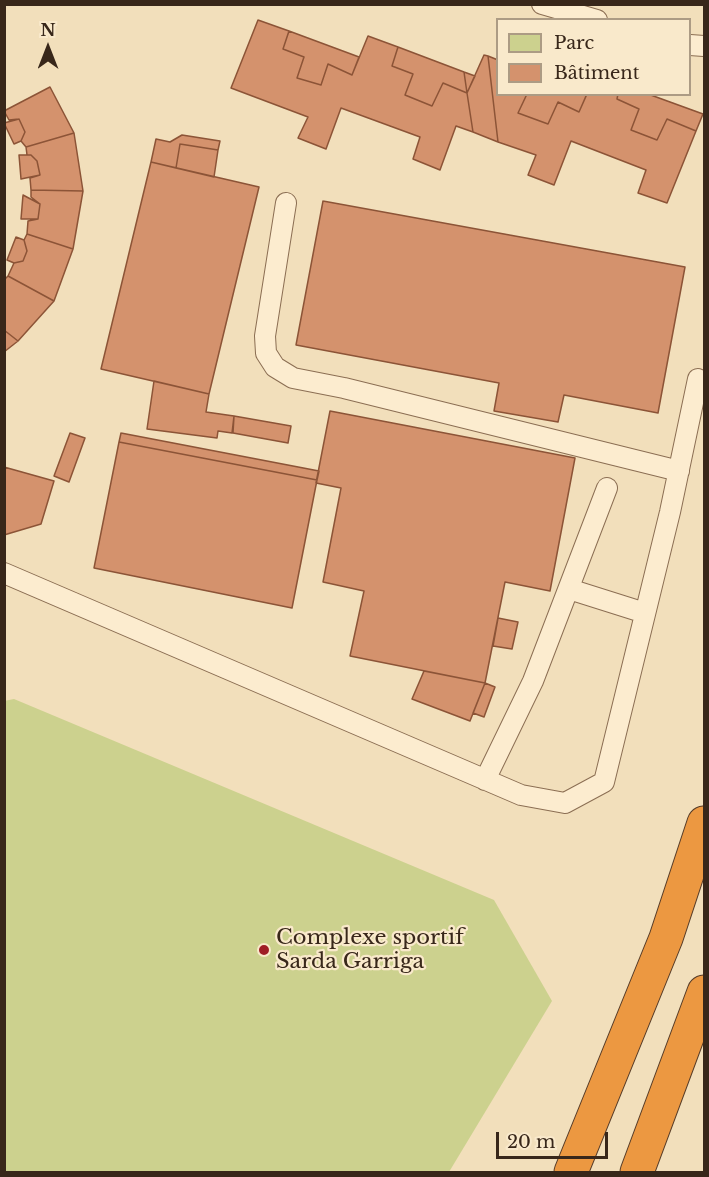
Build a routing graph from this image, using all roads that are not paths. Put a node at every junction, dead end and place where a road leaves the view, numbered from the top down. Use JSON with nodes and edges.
{"nodes":[{"id":1,"x":542,"y":4,"type":"edge"},
{"id":2,"x":590,"y":18,"type":"edge"},
{"id":3,"x":286,"y":203,"type":"dead end"},
{"id":4,"x":698,"y":379,"type":"dead end"},
{"id":5,"x":679,"y":471,"type":"junction"},
{"id":6,"x":607,"y":488,"type":"dead end"},
{"id":7,"x":4,"y":573,"type":"edge"},
{"id":8,"x":569,"y":589,"type":"junction"},
{"id":9,"x":645,"y":614,"type":"junction"},
{"id":10,"x":486,"y":780,"type":"junction"},
{"id":11,"x":705,"y":823,"type":"edge"},
{"id":12,"x":705,"y":992,"type":"edge"},
{"id":13,"x":705,"y":1050,"type":"edge"},
{"id":14,"x":571,"y":1173,"type":"edge"},
{"id":15,"x":637,"y":1173,"type":"edge"},
{"id":16,"x":642,"y":1173,"type":"edge"}],
"edges":[{"from":1,"to":2,"type":"lane"},
{"from":3,"to":5,"type":"lane"},
{"from":4,"to":5,"type":"lane"},
{"from":5,"to":9,"type":"lane"},
{"from":6,"to":8,"type":"lane"},
{"from":7,"to":10,"type":"lane"},
{"from":8,"to":9,"type":"lane"},
{"from":8,"to":10,"type":"lane"},
{"from":9,"to":10,"type":"lane"},
{"from":11,"to":14,"type":"highway"},
{"from":12,"to":15,"type":"highway"},
{"from":13,"to":16,"type":"highway"}]}
